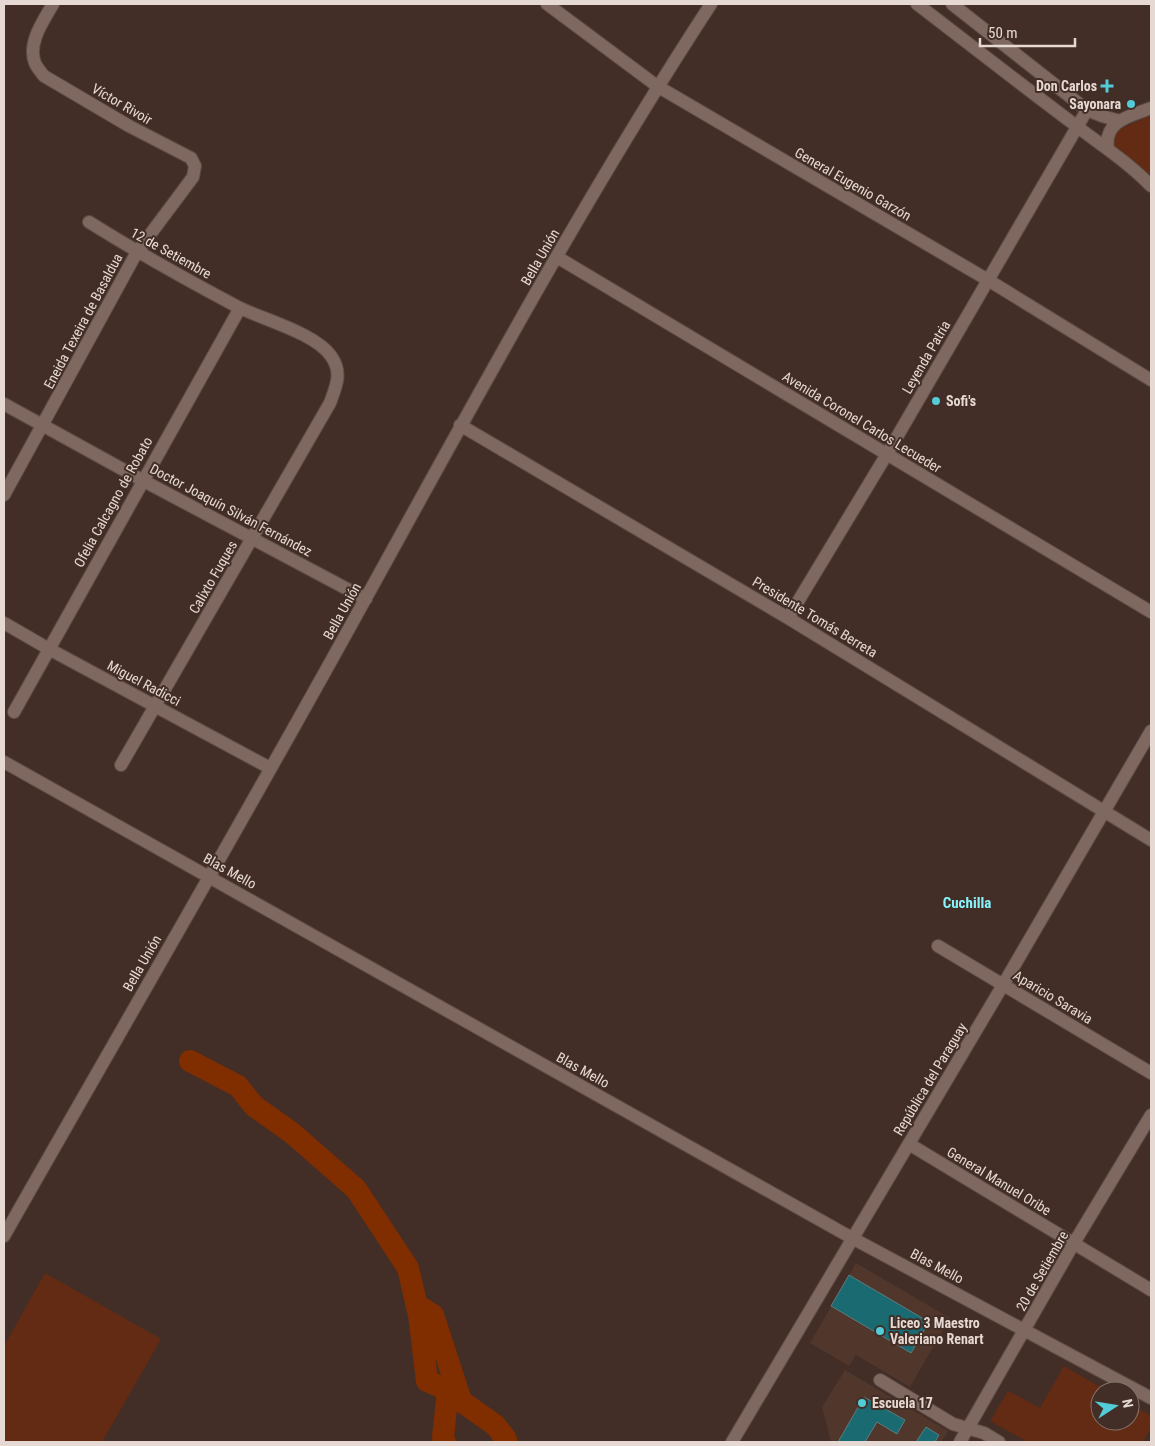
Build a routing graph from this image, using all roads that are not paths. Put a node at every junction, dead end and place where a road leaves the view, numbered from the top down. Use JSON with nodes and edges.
{"nodes":[{"id":1,"x":53,"y":4,"type":"edge"},
{"id":2,"x":547,"y":4,"type":"edge"},
{"id":3,"x":711,"y":4,"type":"edge"},
{"id":4,"x":917,"y":4,"type":"edge"},
{"id":5,"x":952,"y":4,"type":"edge"},
{"id":6,"x":657,"y":86,"type":"junction"},
{"id":7,"x":1151,"y":108,"type":"edge"},
{"id":8,"x":1087,"y":110,"type":"junction"},
{"id":9,"x":1120,"y":121,"type":"junction"},
{"id":10,"x":1077,"y":127,"type":"junction"},
{"id":11,"x":1108,"y":149,"type":"junction"},
{"id":12,"x":195,"y":166,"type":"joint"},
{"id":13,"x":1151,"y":186,"type":"edge"},
{"id":14,"x":89,"y":222,"type":"dead end"},
{"id":15,"x":137,"y":252,"type":"junction"},
{"id":16,"x":557,"y":257,"type":"junction"},
{"id":17,"x":988,"y":280,"type":"junction"},
{"id":18,"x":240,"y":308,"type":"junction"},
{"id":19,"x":1151,"y":380,"type":"edge"},
{"id":20,"x":330,"y":403,"type":"joint"},
{"id":21,"x":4,"y":404,"type":"edge"},
{"id":22,"x":460,"y":425,"type":"junction"},
{"id":23,"x":43,"y":426,"type":"junction"},
{"id":24,"x":887,"y":454,"type":"junction"},
{"id":25,"x":142,"y":480,"type":"junction"},
{"id":26,"x":4,"y":495,"type":"edge"},
{"id":27,"x":253,"y":538,"type":"junction"},
{"id":28,"x":366,"y":598,"type":"junction"},
{"id":29,"x":1151,"y":612,"type":"edge"},
{"id":30,"x":788,"y":618,"type":"junction"},
{"id":31,"x":4,"y":623,"type":"edge"},
{"id":32,"x":48,"y":649,"type":"junction"},
{"id":33,"x":155,"y":706,"type":"junction"},
{"id":34,"x":14,"y":712,"type":"dead end"},
{"id":35,"x":1151,"y":731,"type":"edge"},
{"id":36,"x":4,"y":762,"type":"edge"},
{"id":37,"x":121,"y":765,"type":"dead end"},
{"id":38,"x":270,"y":768,"type":"junction"},
{"id":39,"x":1104,"y":812,"type":"junction"},
{"id":40,"x":1151,"y":840,"type":"edge"},
{"id":41,"x":209,"y":876,"type":"junction"},
{"id":42,"x":938,"y":946,"type":"dead end"},
{"id":43,"x":1003,"y":985,"type":"junction"},
{"id":44,"x":1151,"y":1073,"type":"edge"},
{"id":45,"x":1151,"y":1115,"type":"edge"},
{"id":46,"x":909,"y":1144,"type":"junction"},
{"id":47,"x":4,"y":1236,"type":"edge"},
{"id":48,"x":852,"y":1238,"type":"junction"},
{"id":49,"x":1074,"y":1243,"type":"junction"},
{"id":50,"x":1151,"y":1290,"type":"edge"},
{"id":51,"x":1025,"y":1330,"type":"junction"},
{"id":52,"x":880,"y":1380,"type":"dead end"},
{"id":53,"x":1151,"y":1398,"type":"edge"},
{"id":54,"x":968,"y":1429,"type":"junction"},
{"id":55,"x":732,"y":1442,"type":"edge"},
{"id":56,"x":960,"y":1442,"type":"edge"},
{"id":57,"x":999,"y":1442,"type":"edge"}],
"edges":[{"from":1,"to":12,"type":"street","name":"Víctor Rivoir"},
{"from":2,"to":6,"type":"street","name":"General Eugenio Garzón"},
{"from":3,"to":6,"type":"street","name":"Bella Unión"},
{"from":4,"to":10,"type":"street"},
{"from":5,"to":8,"type":"street"},
{"from":6,"to":16,"type":"street","name":"Bella Unión"},
{"from":6,"to":17,"type":"street","name":"General Eugenio Garzón"},
{"from":7,"to":9,"type":"street"},
{"from":8,"to":9,"type":"street"},
{"from":8,"to":10,"type":"street","name":"Leyenda Patria"},
{"from":9,"to":11,"type":"street"},
{"from":10,"to":11,"type":"street"},
{"from":10,"to":17,"type":"street","name":"Leyenda Patria"},
{"from":11,"to":13,"type":"street"},
{"from":12,"to":15,"type":"street","name":"Eneida Texeira de Basaldua"},
{"from":14,"to":15,"type":"street","name":"12 de Setiembre"},
{"from":15,"to":18,"type":"street","name":"12 de Setiembre"},
{"from":15,"to":23,"type":"street","name":"Eneida Texeira de Basaldua"},
{"from":16,"to":22,"type":"street","name":"Bella Unión"},
{"from":16,"to":24,"type":"street","name":"Avenida Coronel Carlos Lecueder"},
{"from":17,"to":19,"type":"street","name":"General Eugenio Garzón"},
{"from":17,"to":24,"type":"street","name":"Leyenda Patria"},
{"from":18,"to":20,"type":"street","name":"12 de Setiembre"},
{"from":18,"to":25,"type":"street","name":"Ofelia Calcagno de Robato"},
{"from":20,"to":27,"type":"street","name":"Calixto Fuques"},
{"from":21,"to":23,"type":"street","name":"Doctor Joaquín Silván Fernández"},
{"from":22,"to":28,"type":"street","name":"Bella Unión"},
{"from":22,"to":30,"type":"street","name":"Presidente Tomás Berreta"},
{"from":23,"to":25,"type":"street","name":"Doctor Joaquín Silván Fernández"},
{"from":23,"to":26,"type":"street","name":"Eneida Texeira de Basaldua"},
{"from":24,"to":29,"type":"street","name":"Avenida Coronel Carlos Lecueder"},
{"from":24,"to":30,"type":"street","name":"Leyenda Patria"},
{"from":25,"to":27,"type":"street","name":"Doctor Joaquín Silván Fernández"},
{"from":25,"to":32,"type":"street","name":"Ofelia Calcagno de Robato"},
{"from":27,"to":28,"type":"street","name":"Doctor Joaquín Silván Fernández"},
{"from":27,"to":33,"type":"street","name":"Calixto Fuques"},
{"from":28,"to":38,"type":"street","name":"Bella Unión"},
{"from":30,"to":39,"type":"street","name":"Presidente Tomás Berreta"},
{"from":31,"to":32,"type":"street","name":"Miguel Radicci"},
{"from":32,"to":33,"type":"street","name":"Miguel Radicci"},
{"from":32,"to":34,"type":"street","name":"Ofelia Calcagno de Robato"},
{"from":33,"to":37,"type":"street","name":"Calixto Fuques"},
{"from":33,"to":38,"type":"street","name":"Miguel Radicci"},
{"from":35,"to":39,"type":"street","name":"República del Paraguay"},
{"from":36,"to":41,"type":"street","name":"Blas Mello"},
{"from":38,"to":41,"type":"street","name":"Bella Unión"},
{"from":39,"to":40,"type":"street","name":"Presidente Tomás Berreta"},
{"from":39,"to":43,"type":"street","name":"República del Paraguay"},
{"from":41,"to":47,"type":"street","name":"Bella Unión"},
{"from":41,"to":48,"type":"street","name":"Blas Mello"},
{"from":42,"to":43,"type":"street","name":"Aparicio Saravia"},
{"from":43,"to":44,"type":"street","name":"Aparicio Saravia"},
{"from":43,"to":46,"type":"street","name":"República del Paraguay"},
{"from":45,"to":49,"type":"street","name":"20 de Setiembre"},
{"from":46,"to":48,"type":"street","name":"República del Paraguay"},
{"from":46,"to":49,"type":"street","name":"General Manuel Oribe"},
{"from":48,"to":51,"type":"street","name":"Blas Mello"},
{"from":48,"to":55,"type":"street","name":"República del Paraguay"},
{"from":49,"to":50,"type":"street","name":"General Manuel Oribe"},
{"from":49,"to":51,"type":"street","name":"20 de Setiembre"},
{"from":51,"to":53,"type":"street","name":"Blas Mello"},
{"from":51,"to":54,"type":"street","name":"20 de Setiembre"},
{"from":52,"to":54,"type":"street"},
{"from":54,"to":56,"type":"street","name":"20 de Setiembre"},
{"from":54,"to":57,"type":"street"}]}
